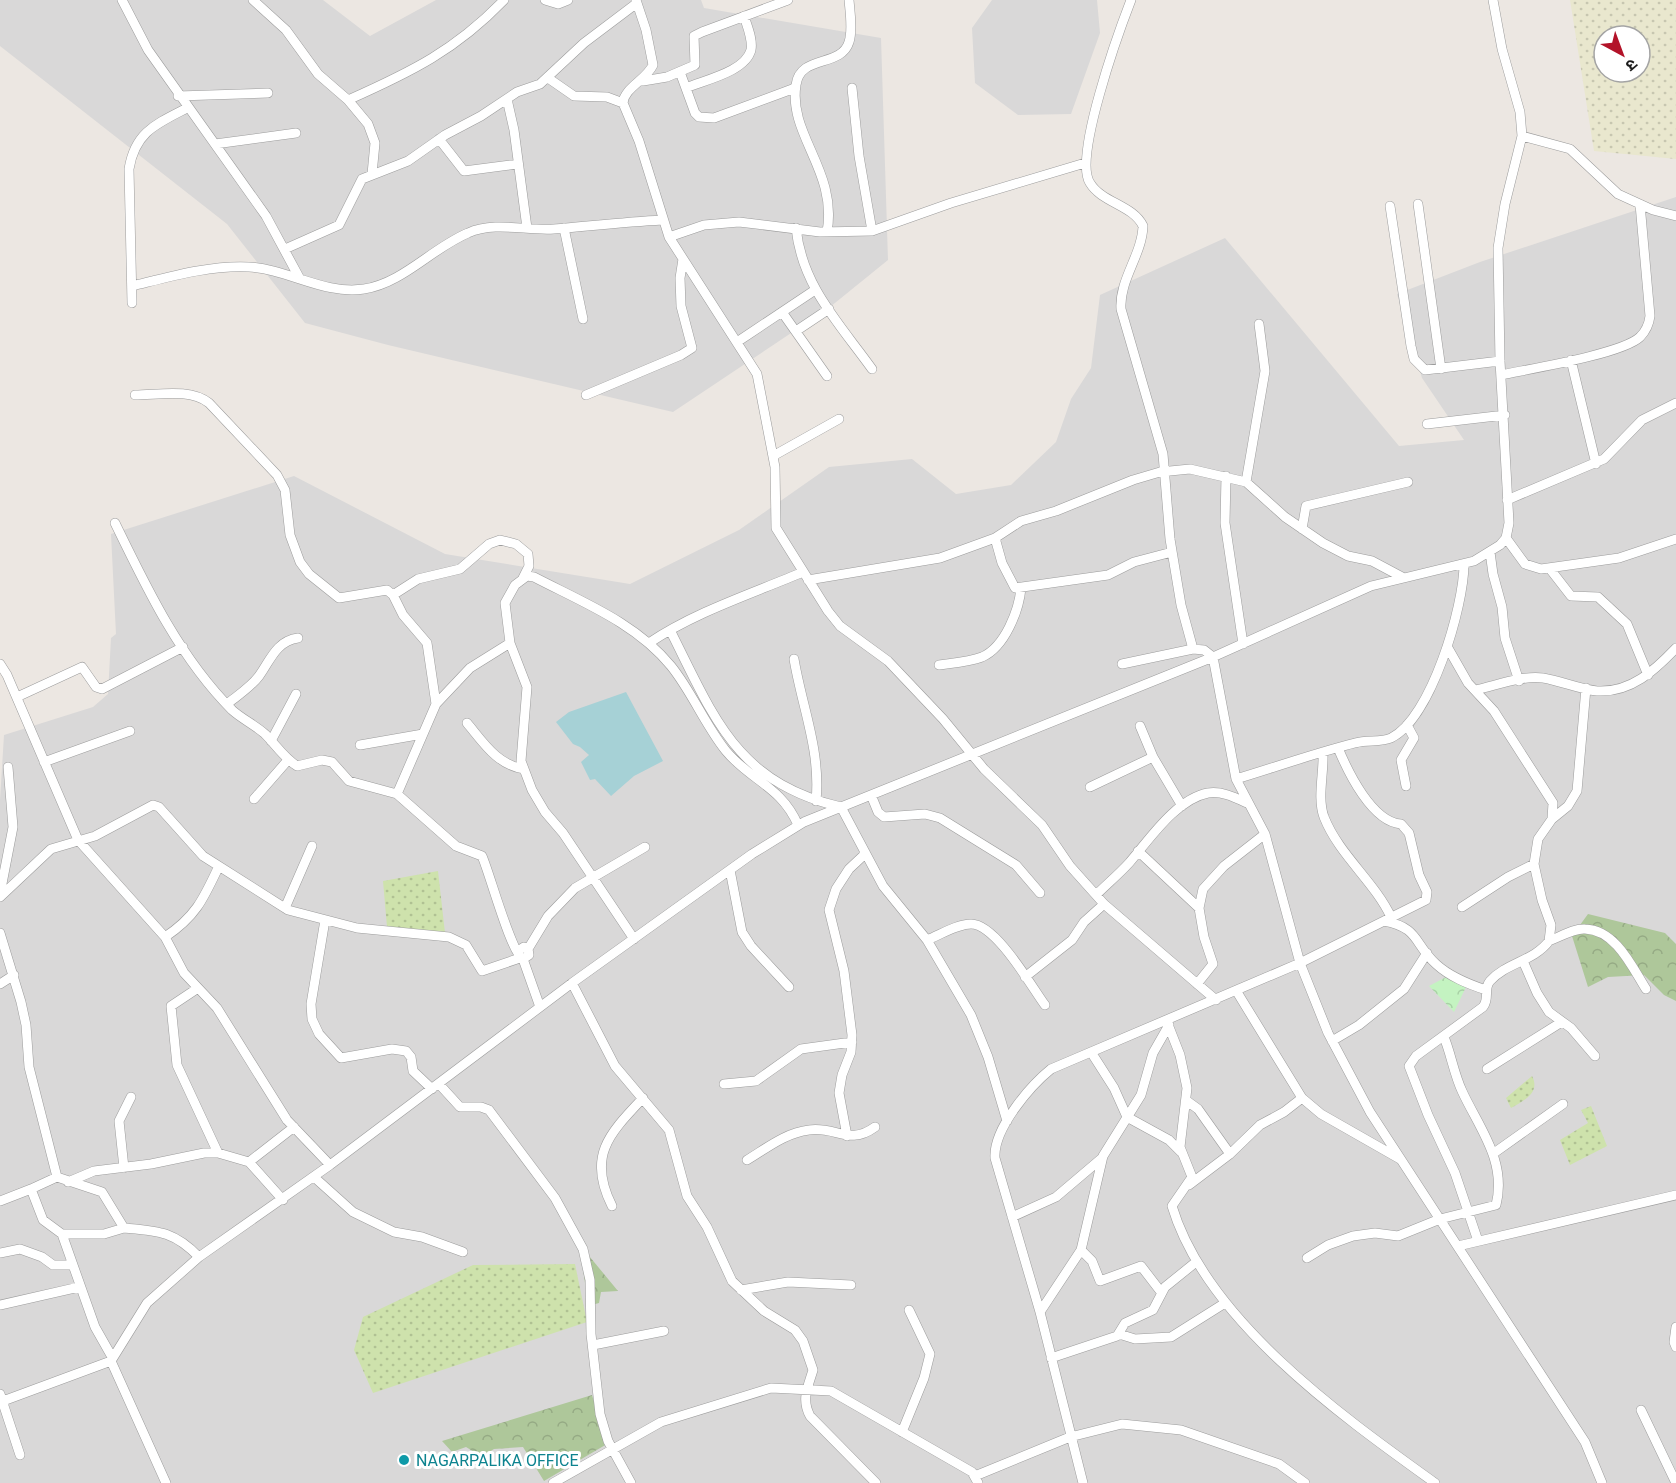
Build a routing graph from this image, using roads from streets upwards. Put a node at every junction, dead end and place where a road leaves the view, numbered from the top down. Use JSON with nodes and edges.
{"nodes":[{"id":1,"x":122,"y":0,"type":"edge"},
{"id":2,"x":253,"y":0,"type":"edge"},
{"id":3,"x":504,"y":0,"type":"edge"},
{"id":4,"x":545,"y":0,"type":"edge"},
{"id":5,"x":568,"y":0,"type":"edge"},
{"id":6,"x":788,"y":0,"type":"edge"},
{"id":7,"x":849,"y":0,"type":"edge"},
{"id":8,"x":1131,"y":0,"type":"edge"},
{"id":9,"x":1493,"y":0,"type":"edge"},
{"id":10,"x":637,"y":2,"type":"edge"},
{"id":11,"x":744,"y":16,"type":"junction"},
{"id":12,"x":680,"y":72,"type":"junction"},
{"id":13,"x":548,"y":78,"type":"junction"},
{"id":14,"x":643,"y":81,"type":"junction"},
{"id":15,"x":686,"y":88,"type":"junction"},
{"id":16,"x":795,"y":88,"type":"junction"},
{"id":17,"x":852,"y":88,"type":"dead end"},
{"id":18,"x":268,"y":93,"type":"dead end"},
{"id":19,"x":178,"y":96,"type":"junction"},
{"id":20,"x":507,"y":99,"type":"junction"},
{"id":21,"x":348,"y":100,"type":"junction"},
{"id":22,"x":623,"y":103,"type":"junction"},
{"id":23,"x":187,"y":108,"type":"junction"},
{"id":24,"x":296,"y":133,"type":"dead end"},
{"id":25,"x":1522,"y":136,"type":"junction"},
{"id":26,"x":439,"y":139,"type":"junction"},
{"id":27,"x":215,"y":144,"type":"junction"},
{"id":28,"x":1085,"y":163,"type":"junction"},
{"id":29,"x":518,"y":164,"type":"junction"},
{"id":30,"x":372,"y":174,"type":"junction"},
{"id":31,"x":1418,"y":204,"type":"dead end"},
{"id":32,"x":1640,"y":204,"type":"junction"},
{"id":33,"x":1390,"y":207,"type":"dead end"},
{"id":34,"x":1676,"y":216,"type":"edge"},
{"id":35,"x":662,"y":220,"type":"junction"},
{"id":36,"x":527,"y":228,"type":"junction"},
{"id":37,"x":564,"y":228,"type":"junction"},
{"id":38,"x":796,"y":228,"type":"junction"},
{"id":39,"x":872,"y":231,"type":"junction"},
{"id":40,"x":827,"y":232,"type":"junction"},
{"id":41,"x":669,"y":237,"type":"junction"},
{"id":42,"x":285,"y":249,"type":"junction"},
{"id":43,"x":683,"y":259,"type":"junction"},
{"id":44,"x":300,"y":279,"type":"junction"},
{"id":45,"x":132,"y":286,"type":"junction"},
{"id":46,"x":815,"y":290,"type":"junction"},
{"id":47,"x":132,"y":303,"type":"dead end"},
{"id":48,"x":828,"y":309,"type":"junction"},
{"id":49,"x":782,"y":312,"type":"junction"},
{"id":50,"x":582,"y":319,"type":"dead end"},
{"id":51,"x":1259,"y":324,"type":"dead end"},
{"id":52,"x":796,"y":331,"type":"junction"},
{"id":53,"x":737,"y":342,"type":"junction"},
{"id":54,"x":1571,"y":360,"type":"junction"},
{"id":55,"x":1500,"y":361,"type":"junction"},
{"id":56,"x":872,"y":369,"type":"dead end"},
{"id":57,"x":1441,"y":369,"type":"junction"},
{"id":58,"x":1501,"y":375,"type":"junction"},
{"id":59,"x":827,"y":376,"type":"dead end"},
{"id":60,"x":135,"y":395,"type":"dead end"},
{"id":61,"x":586,"y":395,"type":"dead end"},
{"id":62,"x":1676,"y":403,"type":"edge"},
{"id":63,"x":1504,"y":416,"type":"junction"},
{"id":64,"x":839,"y":419,"type":"dead end"},
{"id":65,"x":1427,"y":424,"type":"dead end"},
{"id":66,"x":773,"y":452,"type":"junction"},
{"id":67,"x":1596,"y":464,"type":"junction"},
{"id":68,"x":1167,"y":471,"type":"junction"},
{"id":69,"x":1226,"y":476,"type":"junction"},
{"id":70,"x":1246,"y":482,"type":"junction"},
{"id":71,"x":1408,"y":482,"type":"dead end"},
{"id":72,"x":1507,"y":500,"type":"junction"},
{"id":73,"x":115,"y":524,"type":"dead end"},
{"id":74,"x":1302,"y":529,"type":"junction"},
{"id":75,"x":994,"y":538,"type":"junction"},
{"id":76,"x":1506,"y":538,"type":"junction"},
{"id":77,"x":1676,"y":539,"type":"edge"},
{"id":78,"x":1172,"y":552,"type":"junction"},
{"id":79,"x":1490,"y":552,"type":"junction"},
{"id":80,"x":1464,"y":564,"type":"junction"},
{"id":81,"x":1550,"y":569,"type":"junction"},
{"id":82,"x":805,"y":576,"type":"junction"},
{"id":83,"x":1402,"y":577,"type":"junction"},
{"id":84,"x":523,"y":578,"type":"junction"},
{"id":85,"x":1021,"y":588,"type":"junction"},
{"id":86,"x":393,"y":595,"type":"junction"},
{"id":87,"x":666,"y":632,"type":"junction"},
{"id":88,"x":298,"y":638,"type":"dead end"},
{"id":89,"x":650,"y":642,"type":"junction"},
{"id":90,"x":510,"y":643,"type":"junction"},
{"id":91,"x":1243,"y":644,"type":"junction"},
{"id":92,"x":183,"y":647,"type":"junction"},
{"id":93,"x":1448,"y":648,"type":"junction"},
{"id":94,"x":1676,"y":648,"type":"edge"},
{"id":95,"x":1193,"y":649,"type":"junction"},
{"id":96,"x":1213,"y":657,"type":"junction"},
{"id":97,"x":794,"y":658,"type":"dead end"},
{"id":98,"x":0,"y":664,"type":"edge"},
{"id":99,"x":939,"y":664,"type":"dead end"},
{"id":100,"x":1122,"y":664,"type":"dead end"},
{"id":101,"x":1648,"y":675,"type":"junction"},
{"id":102,"x":1519,"y":681,"type":"junction"},
{"id":103,"x":1586,"y":688,"type":"junction"},
{"id":104,"x":1474,"y":690,"type":"junction"},
{"id":105,"x":296,"y":694,"type":"dead end"},
{"id":106,"x":17,"y":697,"type":"junction"},
{"id":107,"x":226,"y":704,"type":"junction"},
{"id":108,"x":436,"y":704,"type":"junction"},
{"id":109,"x":467,"y":723,"type":"dead end"},
{"id":110,"x":1407,"y":725,"type":"junction"},
{"id":111,"x":1140,"y":726,"type":"dead end"},
{"id":112,"x":130,"y":732,"type":"dead end"},
{"id":113,"x":423,"y":734,"type":"junction"},
{"id":114,"x":270,"y":741,"type":"junction"},
{"id":115,"x":360,"y":745,"type":"dead end"},
{"id":116,"x":1338,"y":748,"type":"junction"},
{"id":117,"x":971,"y":753,"type":"junction"},
{"id":118,"x":1323,"y":753,"type":"junction"},
{"id":119,"x":1153,"y":757,"type":"junction"},
{"id":120,"x":288,"y":760,"type":"junction"},
{"id":121,"x":44,"y":762,"type":"junction"},
{"id":122,"x":8,"y":767,"type":"dead end"},
{"id":123,"x":524,"y":769,"type":"junction"},
{"id":124,"x":1236,"y":779,"type":"junction"},
{"id":125,"x":1406,"y":786,"type":"dead end"},
{"id":126,"x":1090,"y":787,"type":"dead end"},
{"id":127,"x":397,"y":794,"type":"junction"},
{"id":128,"x":871,"y":795,"type":"junction"},
{"id":129,"x":254,"y":800,"type":"dead end"},
{"id":130,"x":816,"y":801,"type":"junction"},
{"id":131,"x":1247,"y":803,"type":"junction"},
{"id":132,"x":1182,"y":806,"type":"junction"},
{"id":133,"x":841,"y":807,"type":"junction"},
{"id":134,"x":1552,"y":819,"type":"junction"},
{"id":135,"x":798,"y":825,"type":"junction"},
{"id":136,"x":1265,"y":834,"type":"junction"},
{"id":137,"x":78,"y":840,"type":"junction"},
{"id":138,"x":312,"y":846,"type":"dead end"},
{"id":139,"x":645,"y":847,"type":"dead end"},
{"id":140,"x":1138,"y":851,"type":"junction"},
{"id":141,"x":865,"y":854,"type":"junction"},
{"id":142,"x":1534,"y":864,"type":"junction"},
{"id":143,"x":218,"y":868,"type":"junction"},
{"id":144,"x":730,"y":870,"type":"junction"},
{"id":145,"x":592,"y":876,"type":"junction"},
{"id":146,"x":1040,"y":893,"type":"dead end"},
{"id":147,"x":1096,"y":895,"type":"junction"},
{"id":148,"x":0,"y":896,"type":"edge"},
{"id":149,"x":1104,"y":904,"type":"junction"},
{"id":150,"x":1462,"y":907,"type":"dead end"},
{"id":151,"x":285,"y":908,"type":"junction"},
{"id":152,"x":1199,"y":908,"type":"junction"},
{"id":153,"x":1387,"y":919,"type":"junction"},
{"id":154,"x":325,"y":920,"type":"junction"},
{"id":155,"x":0,"y":933,"type":"edge"},
{"id":156,"x":165,"y":937,"type":"junction"},
{"id":157,"x":634,"y":939,"type":"junction"},
{"id":158,"x":927,"y":940,"type":"junction"},
{"id":159,"x":1549,"y":941,"type":"junction"},
{"id":160,"x":1427,"y":953,"type":"junction"},
{"id":161,"x":522,"y":954,"type":"junction"},
{"id":162,"x":1523,"y":961,"type":"junction"},
{"id":163,"x":1300,"y":963,"type":"junction"},
{"id":164,"x":14,"y":975,"type":"junction"},
{"id":165,"x":1025,"y":976,"type":"junction"},
{"id":166,"x":572,"y":983,"type":"junction"},
{"id":167,"x":0,"y":984,"type":"edge"},
{"id":168,"x":1197,"y":984,"type":"junction"},
{"id":169,"x":789,"y":987,"type":"dead end"},
{"id":170,"x":198,"y":988,"type":"junction"},
{"id":171,"x":1646,"y":989,"type":"dead end"},
{"id":172,"x":1486,"y":990,"type":"junction"},
{"id":173,"x":1237,"y":992,"type":"junction"},
{"id":174,"x":1216,"y":1000,"type":"junction"},
{"id":175,"x":1045,"y":1005,"type":"dead end"},
{"id":176,"x":540,"y":1007,"type":"junction"},
{"id":177,"x":1170,"y":1023,"type":"junction"},
{"id":178,"x":1560,"y":1023,"type":"junction"},
{"id":179,"x":1444,"y":1037,"type":"junction"},
{"id":180,"x":1332,"y":1041,"type":"junction"},
{"id":181,"x":852,"y":1042,"type":"junction"},
{"id":182,"x":1092,"y":1052,"type":"junction"},
{"id":183,"x":1595,"y":1056,"type":"dead end"},
{"id":184,"x":1487,"y":1069,"type":"dead end"},
{"id":185,"x":724,"y":1084,"type":"dead end"},
{"id":186,"x":436,"y":1087,"type":"junction"},
{"id":187,"x":131,"y":1096,"type":"dead end"},
{"id":188,"x":644,"y":1098,"type":"junction"},
{"id":189,"x":1302,"y":1098,"type":"junction"},
{"id":190,"x":1187,"y":1101,"type":"junction"},
{"id":191,"x":1563,"y":1104,"type":"dead end"},
{"id":192,"x":1127,"y":1117,"type":"junction"},
{"id":193,"x":1007,"y":1121,"type":"junction"},
{"id":194,"x":294,"y":1127,"type":"junction"},
{"id":195,"x":875,"y":1127,"type":"dead end"},
{"id":196,"x":847,"y":1136,"type":"junction"},
{"id":197,"x":1182,"y":1152,"type":"junction"},
{"id":198,"x":218,"y":1153,"type":"junction"},
{"id":199,"x":1494,"y":1153,"type":"junction"},
{"id":200,"x":1230,"y":1154,"type":"junction"},
{"id":201,"x":1103,"y":1156,"type":"junction"},
{"id":202,"x":1402,"y":1160,"type":"junction"},
{"id":203,"x":747,"y":1161,"type":"dead end"},
{"id":204,"x":249,"y":1162,"type":"junction"},
{"id":205,"x":330,"y":1166,"type":"junction"},
{"id":206,"x":124,"y":1168,"type":"junction"},
{"id":207,"x":57,"y":1177,"type":"junction"},
{"id":208,"x":314,"y":1177,"type":"junction"},
{"id":209,"x":68,"y":1182,"type":"junction"},
{"id":210,"x":1187,"y":1187,"type":"junction"},
{"id":211,"x":31,"y":1189,"type":"junction"},
{"id":212,"x":1676,"y":1195,"type":"edge"},
{"id":213,"x":283,"y":1200,"type":"junction"},
{"id":214,"x":0,"y":1201,"type":"edge"},
{"id":215,"x":612,"y":1206,"type":"dead end"},
{"id":216,"x":1469,"y":1214,"type":"junction"},
{"id":217,"x":1012,"y":1217,"type":"junction"},
{"id":218,"x":1440,"y":1219,"type":"junction"},
{"id":219,"x":124,"y":1228,"type":"junction"},
{"id":220,"x":62,"y":1234,"type":"junction"},
{"id":221,"x":1478,"y":1241,"type":"junction"},
{"id":222,"x":1458,"y":1246,"type":"junction"},
{"id":223,"x":1081,"y":1250,"type":"junction"},
{"id":224,"x":463,"y":1252,"type":"dead end"},
{"id":225,"x":0,"y":1253,"type":"edge"},
{"id":226,"x":199,"y":1257,"type":"junction"},
{"id":227,"x":1307,"y":1258,"type":"dead end"},
{"id":228,"x":1196,"y":1262,"type":"junction"},
{"id":229,"x":72,"y":1265,"type":"junction"},
{"id":230,"x":851,"y":1285,"type":"dead end"},
{"id":231,"x":79,"y":1287,"type":"junction"},
{"id":232,"x":741,"y":1290,"type":"junction"},
{"id":233,"x":1161,"y":1292,"type":"junction"},
{"id":234,"x":1225,"y":1303,"type":"junction"},
{"id":235,"x":0,"y":1305,"type":"edge"},
{"id":236,"x":909,"y":1310,"type":"dead end"},
{"id":237,"x":1040,"y":1312,"type":"junction"},
{"id":238,"x":1676,"y":1327,"type":"edge"},
{"id":239,"x":664,"y":1330,"type":"dead end"},
{"id":240,"x":1119,"y":1334,"type":"junction"},
{"id":241,"x":593,"y":1345,"type":"junction"},
{"id":242,"x":1676,"y":1347,"type":"edge"},
{"id":243,"x":1051,"y":1358,"type":"junction"},
{"id":244,"x":112,"y":1359,"type":"junction"},
{"id":245,"x":805,"y":1389,"type":"junction"},
{"id":246,"x":2,"y":1398,"type":"edge"},
{"id":247,"x":1641,"y":1410,"type":"dead end"},
{"id":248,"x":902,"y":1432,"type":"junction"},
{"id":249,"x":1070,"y":1437,"type":"junction"},
{"id":250,"x":612,"y":1448,"type":"junction"},
{"id":251,"x":20,"y":1455,"type":"dead end"},
{"id":252,"x":1674,"y":1472,"type":"edge"},
{"id":253,"x":977,"y":1479,"type":"edge"},
{"id":254,"x":166,"y":1483,"type":"edge"},
{"id":255,"x":553,"y":1483,"type":"edge"},
{"id":256,"x":631,"y":1483,"type":"edge"},
{"id":257,"x":876,"y":1483,"type":"edge"},
{"id":258,"x":1083,"y":1483,"type":"edge"},
{"id":259,"x":1305,"y":1483,"type":"edge"},
{"id":260,"x":1435,"y":1483,"type":"edge"},
{"id":261,"x":1602,"y":1483,"type":"edge"},
{"id":262,"x":1676,"y":1483,"type":"edge"}],
"edges":[{"from":1,"to":19,"type":"street"},
{"from":2,"to":21,"type":"street"},
{"from":3,"to":21,"type":"street"},
{"from":4,"to":5,"type":"street"},
{"from":6,"to":11,"type":"street"},
{"from":7,"to":16,"type":"street"},
{"from":8,"to":28,"type":"street"},
{"from":9,"to":25,"type":"street"},
{"from":10,"to":13,"type":"street"},
{"from":10,"to":14,"type":"street"},
{"from":11,"to":12,"type":"street"},
{"from":11,"to":15,"type":"street"},
{"from":12,"to":14,"type":"street"},
{"from":12,"to":15,"type":"street"},
{"from":13,"to":20,"type":"street"},
{"from":13,"to":22,"type":"street"},
{"from":14,"to":22,"type":"street"},
{"from":15,"to":16,"type":"street"},
{"from":16,"to":40,"type":"street"},
{"from":17,"to":39,"type":"street"},
{"from":18,"to":19,"type":"street"},
{"from":19,"to":23,"type":"street"},
{"from":20,"to":26,"type":"street"},
{"from":20,"to":29,"type":"street"},
{"from":21,"to":30,"type":"street"},
{"from":22,"to":35,"type":"street"},
{"from":23,"to":27,"type":"street"},
{"from":23,"to":45,"type":"street"},
{"from":24,"to":27,"type":"street"},
{"from":25,"to":32,"type":"street"},
{"from":25,"to":55,"type":"street"},
{"from":26,"to":29,"type":"street"},
{"from":26,"to":30,"type":"street"},
{"from":27,"to":42,"type":"street"},
{"from":28,"to":39,"type":"street"},
{"from":28,"to":68,"type":"street"},
{"from":29,"to":36,"type":"street"},
{"from":30,"to":42,"type":"street"},
{"from":31,"to":57,"type":"street"},
{"from":32,"to":34,"type":"street"},
{"from":32,"to":54,"type":"street"},
{"from":33,"to":57,"type":"street"},
{"from":35,"to":37,"type":"street"},
{"from":35,"to":41,"type":"street"},
{"from":36,"to":37,"type":"street"},
{"from":36,"to":44,"type":"street"},
{"from":37,"to":50,"type":"street"},
{"from":38,"to":40,"type":"street"},
{"from":38,"to":41,"type":"street"},
{"from":38,"to":46,"type":"street"},
{"from":39,"to":40,"type":"street"},
{"from":41,"to":43,"type":"street"},
{"from":42,"to":44,"type":"street"},
{"from":43,"to":53,"type":"street"},
{"from":43,"to":61,"type":"street"},
{"from":44,"to":45,"type":"street"},
{"from":45,"to":47,"type":"street"},
{"from":46,"to":48,"type":"street"},
{"from":46,"to":49,"type":"street"},
{"from":48,"to":52,"type":"street"},
{"from":48,"to":56,"type":"street"},
{"from":49,"to":52,"type":"street"},
{"from":49,"to":53,"type":"street"},
{"from":51,"to":70,"type":"street"},
{"from":52,"to":59,"type":"street"},
{"from":53,"to":66,"type":"street"},
{"from":54,"to":58,"type":"street"},
{"from":54,"to":67,"type":"street"},
{"from":55,"to":57,"type":"street"},
{"from":55,"to":58,"type":"street"},
{"from":58,"to":63,"type":"street"},
{"from":60,"to":86,"type":"street"},
{"from":62,"to":67,"type":"street"},
{"from":63,"to":65,"type":"street"},
{"from":63,"to":72,"type":"street"},
{"from":64,"to":66,"type":"street"},
{"from":66,"to":82,"type":"street"},
{"from":67,"to":72,"type":"street"},
{"from":68,"to":69,"type":"street"},
{"from":68,"to":75,"type":"street"},
{"from":68,"to":78,"type":"street"},
{"from":69,"to":70,"type":"street"},
{"from":69,"to":91,"type":"street"},
{"from":70,"to":74,"type":"street"},
{"from":71,"to":74,"type":"street"},
{"from":72,"to":76,"type":"street"},
{"from":73,"to":92,"type":"street"},
{"from":74,"to":83,"type":"street"},
{"from":75,"to":82,"type":"street"},
{"from":75,"to":85,"type":"street"},
{"from":76,"to":79,"type":"street"},
{"from":76,"to":81,"type":"street"},
{"from":77,"to":81,"type":"street"},
{"from":78,"to":85,"type":"street"},
{"from":78,"to":95,"type":"street"},
{"from":79,"to":80,"type":"street"},
{"from":79,"to":102,"type":"street"},
{"from":80,"to":83,"type":"street"},
{"from":80,"to":93,"type":"street"},
{"from":81,"to":101,"type":"street"},
{"from":82,"to":87,"type":"street"},
{"from":82,"to":117,"type":"street"},
{"from":83,"to":91,"type":"street"},
{"from":84,"to":86,"type":"street"},
{"from":84,"to":89,"type":"street"},
{"from":84,"to":90,"type":"street"},
{"from":85,"to":99,"type":"street"},
{"from":86,"to":108,"type":"street"},
{"from":87,"to":89,"type":"street"},
{"from":87,"to":130,"type":"street"},
{"from":88,"to":107,"type":"street"},
{"from":89,"to":135,"type":"street"},
{"from":90,"to":108,"type":"street"},
{"from":90,"to":123,"type":"street"},
{"from":91,"to":96,"type":"street"},
{"from":92,"to":106,"type":"street"},
{"from":92,"to":107,"type":"street"},
{"from":93,"to":104,"type":"street"},
{"from":93,"to":110,"type":"street"},
{"from":94,"to":101,"type":"street"},
{"from":95,"to":96,"type":"street"},
{"from":95,"to":100,"type":"street"},
{"from":96,"to":117,"type":"street"},
{"from":96,"to":124,"type":"street"},
{"from":97,"to":130,"type":"street"},
{"from":98,"to":106,"type":"street"},
{"from":101,"to":103,"type":"street"},
{"from":102,"to":103,"type":"street"},
{"from":102,"to":104,"type":"street"},
{"from":103,"to":134,"type":"street"},
{"from":104,"to":134,"type":"street"},
{"from":105,"to":114,"type":"street"},
{"from":106,"to":121,"type":"street"},
{"from":107,"to":114,"type":"street"},
{"from":108,"to":113,"type":"street"},
{"from":109,"to":123,"type":"street"},
{"from":110,"to":116,"type":"street"},
{"from":110,"to":125,"type":"street"},
{"from":111,"to":119,"type":"street"},
{"from":112,"to":121,"type":"street"},
{"from":113,"to":115,"type":"street"},
{"from":113,"to":127,"type":"street"},
{"from":114,"to":120,"type":"street"},
{"from":116,"to":118,"type":"street"},
{"from":116,"to":153,"type":"street"},
{"from":117,"to":128,"type":"street"},
{"from":117,"to":147,"type":"street"},
{"from":118,"to":124,"type":"street"},
{"from":118,"to":153,"type":"street"},
{"from":119,"to":126,"type":"street"},
{"from":119,"to":132,"type":"street"},
{"from":120,"to":127,"type":"street"},
{"from":120,"to":129,"type":"street"},
{"from":121,"to":137,"type":"street"},
{"from":122,"to":148,"type":"street"},
{"from":123,"to":145,"type":"street"},
{"from":124,"to":131,"type":"street"},
{"from":127,"to":161,"type":"street"},
{"from":128,"to":133,"type":"street"},
{"from":128,"to":146,"type":"street"},
{"from":130,"to":133,"type":"street"},
{"from":131,"to":132,"type":"street"},
{"from":131,"to":136,"type":"street"},
{"from":132,"to":140,"type":"street"},
{"from":133,"to":135,"type":"street"},
{"from":133,"to":141,"type":"street"},
{"from":134,"to":142,"type":"street"},
{"from":135,"to":144,"type":"street"},
{"from":136,"to":152,"type":"street"},
{"from":136,"to":163,"type":"street"},
{"from":137,"to":143,"type":"street"},
{"from":137,"to":148,"type":"street"},
{"from":137,"to":156,"type":"street"},
{"from":138,"to":151,"type":"street"},
{"from":139,"to":145,"type":"street"},
{"from":140,"to":147,"type":"street"},
{"from":140,"to":152,"type":"street"},
{"from":141,"to":158,"type":"street"},
{"from":141,"to":181,"type":"street"},
{"from":142,"to":150,"type":"street"},
{"from":142,"to":159,"type":"street"},
{"from":143,"to":151,"type":"street"},
{"from":143,"to":156,"type":"street"},
{"from":144,"to":157,"type":"street"},
{"from":144,"to":169,"type":"street"},
{"from":145,"to":157,"type":"street"},
{"from":145,"to":161,"type":"street"},
{"from":147,"to":149,"type":"street"},
{"from":149,"to":165,"type":"street"},
{"from":149,"to":168,"type":"street"},
{"from":151,"to":154,"type":"street"},
{"from":152,"to":168,"type":"street"},
{"from":153,"to":160,"type":"street"},
{"from":153,"to":163,"type":"street"},
{"from":154,"to":161,"type":"street"},
{"from":154,"to":186,"type":"street"},
{"from":155,"to":164,"type":"street"},
{"from":156,"to":170,"type":"street"},
{"from":157,"to":166,"type":"street"},
{"from":158,"to":165,"type":"street"},
{"from":158,"to":193,"type":"street"},
{"from":159,"to":162,"type":"street"},
{"from":159,"to":171,"type":"street"},
{"from":160,"to":172,"type":"street"},
{"from":160,"to":180,"type":"street"},
{"from":161,"to":176,"type":"street"},
{"from":162,"to":172,"type":"street"},
{"from":162,"to":178,"type":"street"},
{"from":163,"to":173,"type":"street"},
{"from":163,"to":180,"type":"street"},
{"from":164,"to":167,"type":"street"},
{"from":164,"to":207,"type":"street"},
{"from":165,"to":175,"type":"street"},
{"from":166,"to":176,"type":"street"},
{"from":166,"to":188,"type":"street"},
{"from":168,"to":174,"type":"street"},
{"from":170,"to":194,"type":"street"},
{"from":170,"to":198,"type":"street"},
{"from":172,"to":179,"type":"street"},
{"from":173,"to":174,"type":"street"},
{"from":173,"to":189,"type":"street"},
{"from":174,"to":177,"type":"street"},
{"from":176,"to":186,"type":"street"},
{"from":177,"to":182,"type":"street"},
{"from":177,"to":190,"type":"street"},
{"from":177,"to":192,"type":"street"},
{"from":178,"to":183,"type":"street"},
{"from":178,"to":184,"type":"street"},
{"from":179,"to":199,"type":"street"},
{"from":179,"to":216,"type":"street"},
{"from":180,"to":202,"type":"street"},
{"from":181,"to":185,"type":"street"},
{"from":181,"to":196,"type":"street"},
{"from":182,"to":192,"type":"street"},
{"from":182,"to":193,"type":"street"},
{"from":186,"to":205,"type":"street"},
{"from":186,"to":241,"type":"street"},
{"from":187,"to":206,"type":"street"},
{"from":188,"to":215,"type":"street"},
{"from":188,"to":232,"type":"street"},
{"from":189,"to":200,"type":"street"},
{"from":189,"to":202,"type":"street"},
{"from":190,"to":197,"type":"street"},
{"from":190,"to":200,"type":"street"},
{"from":191,"to":199,"type":"street"},
{"from":192,"to":197,"type":"street"},
{"from":192,"to":201,"type":"street"},
{"from":193,"to":217,"type":"street"},
{"from":194,"to":204,"type":"street"},
{"from":194,"to":205,"type":"street"},
{"from":195,"to":196,"type":"street"},
{"from":196,"to":203,"type":"street"},
{"from":197,"to":210,"type":"street"},
{"from":198,"to":204,"type":"street"},
{"from":198,"to":206,"type":"street"},
{"from":199,"to":216,"type":"street"},
{"from":200,"to":210,"type":"street"},
{"from":201,"to":217,"type":"street"},
{"from":201,"to":223,"type":"street"},
{"from":202,"to":218,"type":"street"},
{"from":204,"to":213,"type":"street"},
{"from":205,"to":208,"type":"street"},
{"from":206,"to":209,"type":"street"},
{"from":207,"to":209,"type":"street"},
{"from":207,"to":211,"type":"street"},
{"from":208,"to":213,"type":"street"},
{"from":208,"to":224,"type":"street"},
{"from":209,"to":219,"type":"street"},
{"from":210,"to":228,"type":"street"},
{"from":211,"to":214,"type":"street"},
{"from":211,"to":220,"type":"street"},
{"from":212,"to":221,"type":"street"},
{"from":213,"to":226,"type":"street"},
{"from":216,"to":218,"type":"street"},
{"from":216,"to":221,"type":"street"},
{"from":217,"to":237,"type":"street"},
{"from":218,"to":222,"type":"street"},
{"from":218,"to":227,"type":"street"},
{"from":219,"to":220,"type":"street"},
{"from":219,"to":226,"type":"street"},
{"from":220,"to":229,"type":"street"},
{"from":221,"to":222,"type":"street"},
{"from":222,"to":261,"type":"street"},
{"from":223,"to":233,"type":"street"},
{"from":223,"to":237,"type":"street"},
{"from":225,"to":229,"type":"street"},
{"from":226,"to":244,"type":"street"},
{"from":228,"to":233,"type":"street"},
{"from":228,"to":234,"type":"street"},
{"from":229,"to":231,"type":"street"},
{"from":230,"to":232,"type":"street"},
{"from":231,"to":235,"type":"street"},
{"from":231,"to":244,"type":"street"},
{"from":232,"to":245,"type":"street"},
{"from":233,"to":240,"type":"street"},
{"from":234,"to":240,"type":"street"},
{"from":234,"to":260,"type":"street"},
{"from":236,"to":248,"type":"street"},
{"from":237,"to":243,"type":"street"},
{"from":238,"to":242,"type":"street"},
{"from":239,"to":241,"type":"street"},
{"from":240,"to":243,"type":"street"},
{"from":241,"to":250,"type":"street"},
{"from":243,"to":249,"type":"street"},
{"from":244,"to":246,"type":"street"},
{"from":244,"to":254,"type":"street"},
{"from":245,"to":248,"type":"street"},
{"from":245,"to":250,"type":"street"},
{"from":245,"to":257,"type":"street"},
{"from":246,"to":251,"type":"street"},
{"from":247,"to":252,"type":"street"},
{"from":248,"to":253,"type":"street"},
{"from":249,"to":253,"type":"street"},
{"from":249,"to":258,"type":"street"},
{"from":249,"to":259,"type":"street"},
{"from":250,"to":255,"type":"street"},
{"from":250,"to":256,"type":"street"},
{"from":252,"to":262,"type":"street"}]}
